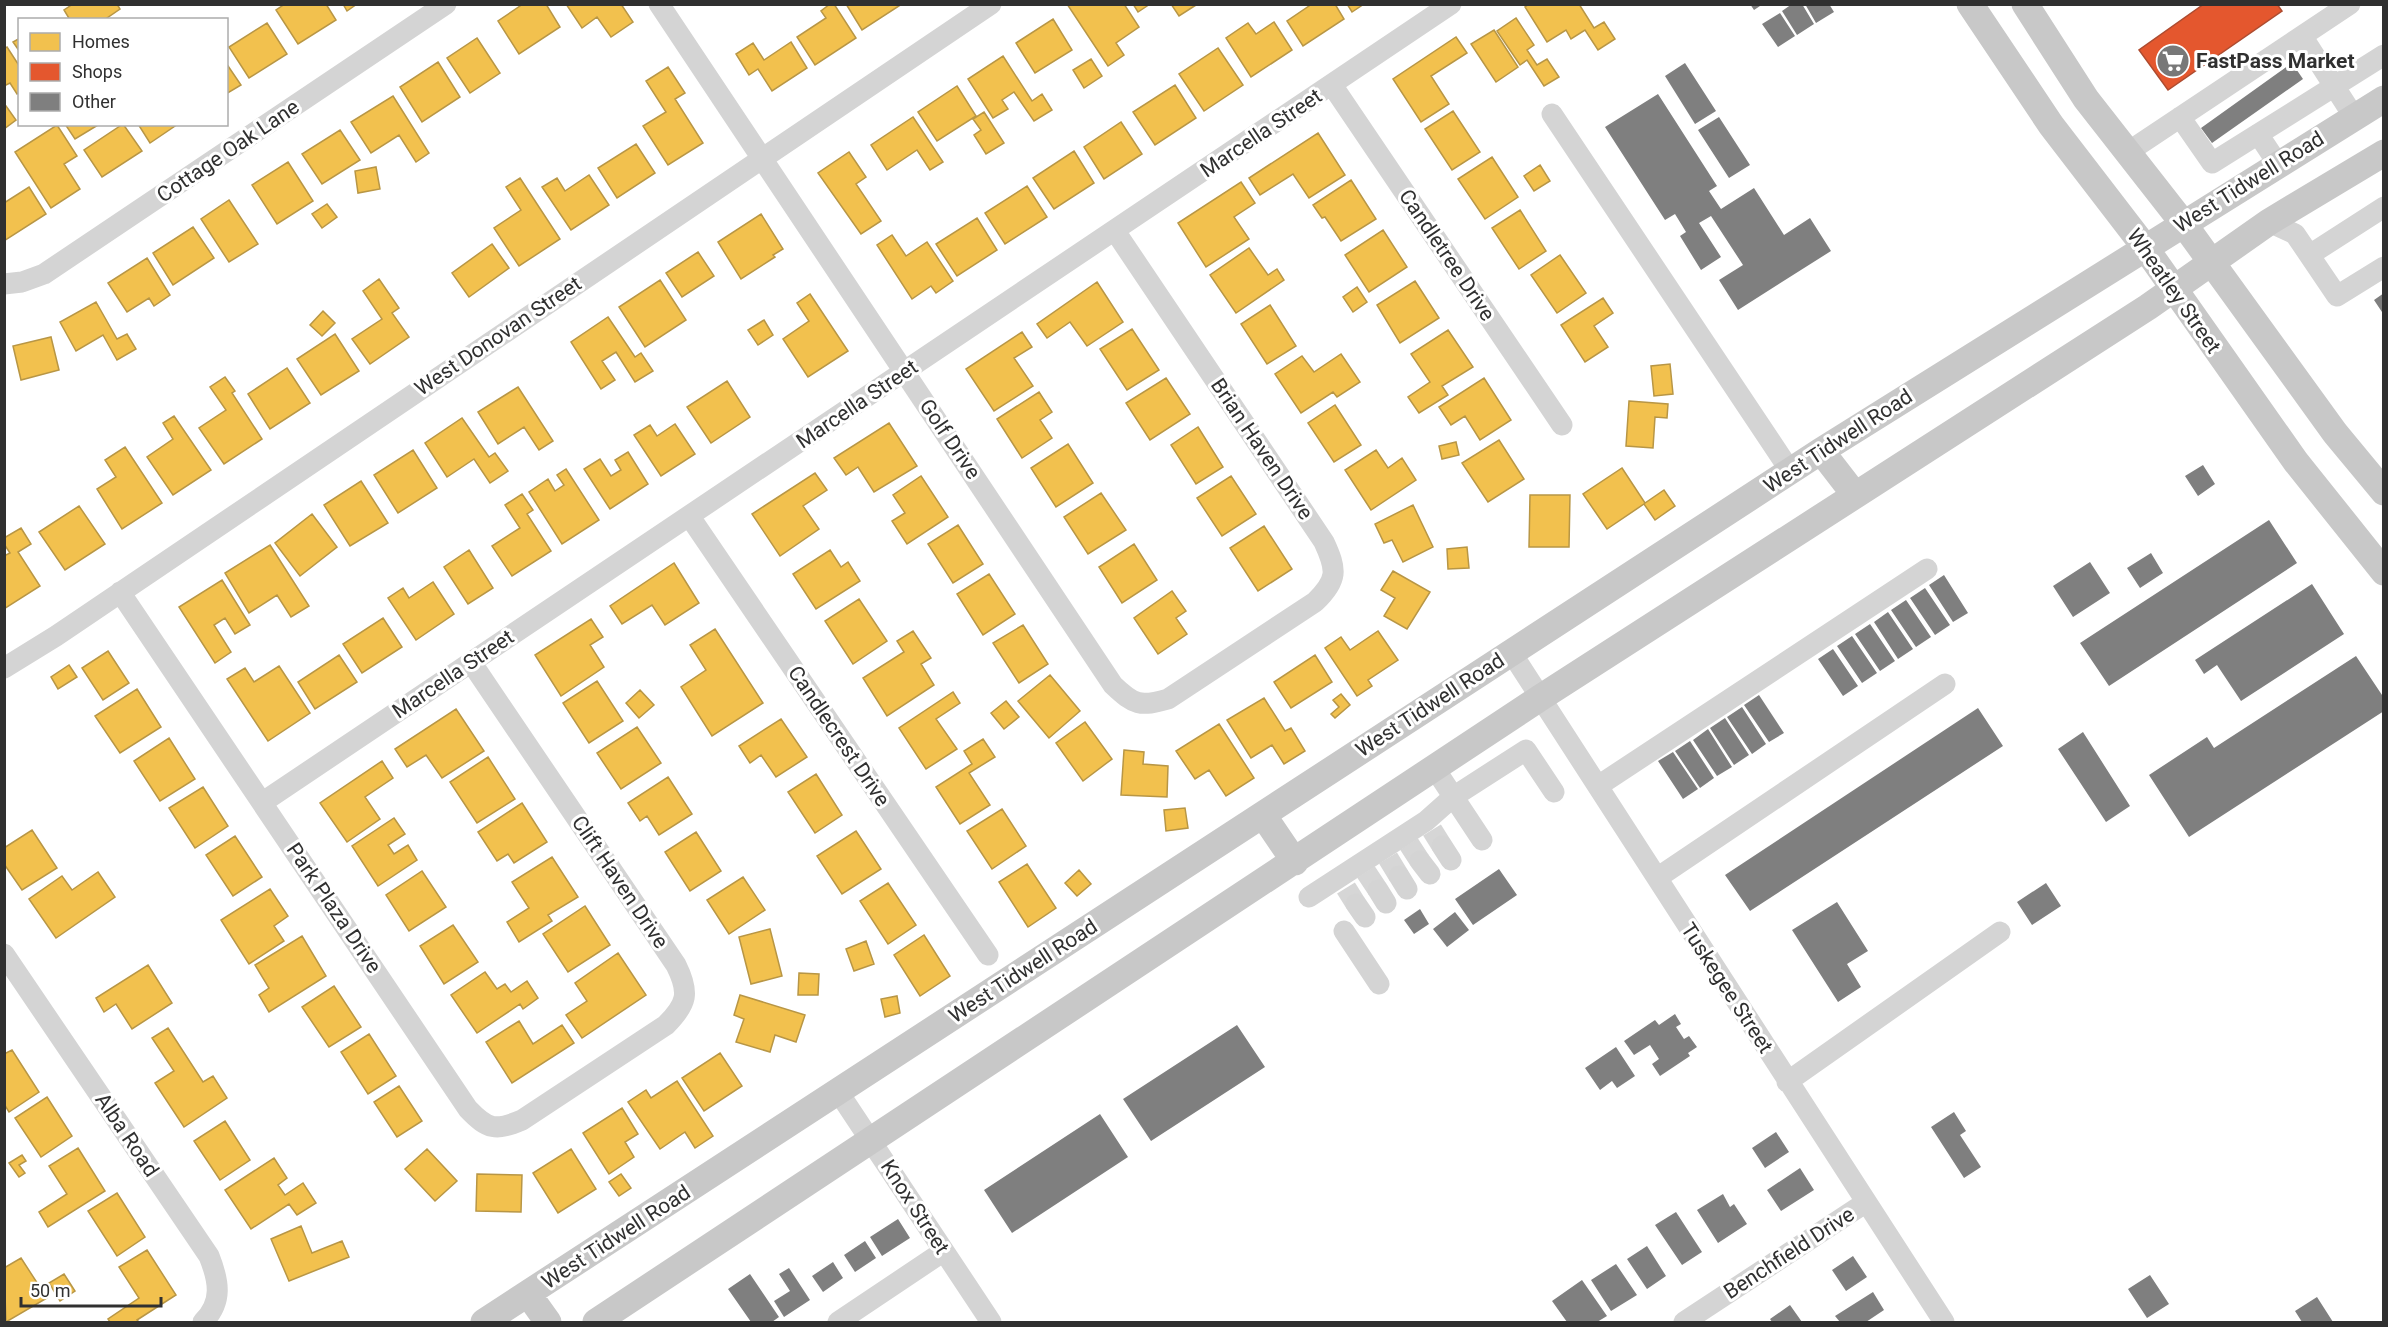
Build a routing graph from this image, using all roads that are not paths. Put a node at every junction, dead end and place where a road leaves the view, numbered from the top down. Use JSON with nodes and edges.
{"nodes":[{"id":1,"x":446,"y":4,"type":"edge"},
{"id":2,"x":658,"y":4,"type":"edge"},
{"id":3,"x":991,"y":4,"type":"edge"},
{"id":4,"x":1451,"y":4,"type":"edge"},
{"id":5,"x":1970,"y":4,"type":"edge"},
{"id":6,"x":2025,"y":4,"type":"edge"},
{"id":7,"x":2350,"y":4,"type":"edge"},
{"id":8,"x":2302,"y":36,"type":"junction"},
{"id":9,"x":2384,"y":55,"type":"edge"},
{"id":10,"x":1332,"y":85,"type":"junction"},
{"id":11,"x":2334,"y":85,"type":"junction"},
{"id":12,"x":2384,"y":99,"type":"edge"},
{"id":13,"x":1552,"y":114,"type":"dead end"},
{"id":14,"x":2181,"y":117,"type":"junction"},
{"id":15,"x":2354,"y":117,"type":"junction"},
{"id":16,"x":2258,"y":134,"type":"junction"},
{"id":17,"x":2128,"y":152,"type":"junction"},
{"id":18,"x":761,"y":158,"type":"junction"},
{"id":19,"x":2381,"y":160,"type":"edge"},
{"id":20,"x":2278,"y":164,"type":"junction"},
{"id":21,"x":2384,"y":207,"type":"edge"},
{"id":22,"x":2269,"y":222,"type":"junction"},
{"id":23,"x":2183,"y":223,"type":"junction"},
{"id":24,"x":1115,"y":231,"type":"junction"},
{"id":25,"x":2144,"y":246,"type":"junction"},
{"id":26,"x":2311,"y":254,"type":"junction"},
{"id":27,"x":2211,"y":262,"type":"junction"},
{"id":28,"x":2384,"y":267,"type":"edge"},
{"id":29,"x":4,"y":284,"type":"edge"},
{"id":30,"x":2172,"y":288,"type":"junction"},
{"id":31,"x":905,"y":371,"type":"junction"},
{"id":32,"x":1562,"y":424,"type":"dead end"},
{"id":33,"x":1821,"y":451,"type":"junction"},
{"id":34,"x":1791,"y":472,"type":"junction"},
{"id":35,"x":2384,"y":492,"type":"edge"},
{"id":36,"x":1855,"y":495,"type":"junction"},
{"id":37,"x":690,"y":517,"type":"junction"},
{"id":38,"x":1927,"y":569,"type":"dead end"},
{"id":39,"x":2384,"y":572,"type":"edge"},
{"id":40,"x":120,"y":592,"type":"junction"},
{"id":41,"x":1246,"y":647,"type":"joint"},
{"id":42,"x":1511,"y":652,"type":"junction"},
{"id":43,"x":471,"y":662,"type":"junction"},
{"id":44,"x":4,"y":668,"type":"edge"},
{"id":45,"x":1945,"y":684,"type":"dead end"},
{"id":46,"x":1540,"y":698,"type":"junction"},
{"id":47,"x":1435,"y":769,"type":"junction"},
{"id":48,"x":1598,"y":786,"type":"junction"},
{"id":49,"x":1554,"y":792,"type":"dead end"},
{"id":50,"x":1453,"y":796,"type":"junction"},
{"id":51,"x":263,"y":802,"type":"junction"},
{"id":52,"x":1263,"y":815,"type":"junction"},
{"id":53,"x":1482,"y":840,"type":"dead end"},
{"id":54,"x":1295,"y":862,"type":"junction"},
{"id":55,"x":1657,"y":879,"type":"junction"},
{"id":56,"x":1309,"y":897,"type":"dead end"},
{"id":57,"x":1344,"y":931,"type":"dead end"},
{"id":58,"x":2000,"y":932,"type":"dead end"},
{"id":59,"x":4,"y":954,"type":"edge"},
{"id":60,"x":988,"y":955,"type":"dead end"},
{"id":61,"x":1379,"y":984,"type":"dead end"},
{"id":62,"x":586,"y":1078,"type":"joint"},
{"id":63,"x":1787,"y":1082,"type":"junction"},
{"id":64,"x":839,"y":1093,"type":"junction"},
{"id":65,"x":871,"y":1140,"type":"junction"},
{"id":66,"x":1865,"y":1203,"type":"junction"},
{"id":67,"x":944,"y":1251,"type":"junction"},
{"id":68,"x":528,"y":1294,"type":"junction"},
{"id":69,"x":203,"y":1323,"type":"edge"},
{"id":70,"x":484,"y":1323,"type":"edge"},
{"id":71,"x":548,"y":1323,"type":"edge"},
{"id":72,"x":596,"y":1323,"type":"edge"},
{"id":73,"x":838,"y":1323,"type":"edge"},
{"id":74,"x":992,"y":1323,"type":"edge"},
{"id":75,"x":1684,"y":1323,"type":"edge"},
{"id":76,"x":1944,"y":1323,"type":"edge"}],
"edges":[{"from":1,"to":29,"type":"street","name":"Cottage Oak Lane"},
{"from":2,"to":18,"type":"street","name":"Golf Drive"},
{"from":3,"to":18,"type":"street","name":"West Donovan Street"},
{"from":4,"to":10,"type":"street","name":"Marcella Street"},
{"from":5,"to":25,"type":"main road","name":"Wheatley Street"},
{"from":6,"to":17,"type":"main road"},
{"from":7,"to":8,"type":"street"},
{"from":8,"to":11,"type":"street"},
{"from":8,"to":14,"type":"street"},
{"from":9,"to":11,"type":"street"},
{"from":10,"to":24,"type":"street","name":"Marcella Street"},
{"from":10,"to":32,"type":"street","name":"Candletree Drive"},
{"from":11,"to":15,"type":"street"},
{"from":11,"to":16,"type":"street"},
{"from":12,"to":15,"type":"main road","name":"West Tidwell Road"},
{"from":13,"to":34,"type":"street"},
{"from":14,"to":16,"type":"street"},
{"from":14,"to":17,"type":"street"},
{"from":15,"to":20,"type":"main road","name":"West Tidwell Road"},
{"from":16,"to":20,"type":"street"},
{"from":17,"to":23,"type":"main road"},
{"from":18,"to":31,"type":"street","name":"Golf Drive"},
{"from":18,"to":40,"type":"street","name":"West Donovan Street"},
{"from":19,"to":22,"type":"main road"},
{"from":20,"to":23,"type":"main road","name":"West Tidwell Road"},
{"from":21,"to":26,"type":"street"},
{"from":22,"to":26,"type":"street"},
{"from":22,"to":27,"type":"main road"},
{"from":23,"to":25,"type":"main road","name":"West Tidwell Road"},
{"from":23,"to":27,"type":"main road"},
{"from":24,"to":31,"type":"street","name":"Marcella Street"},
{"from":24,"to":41,"type":"street","name":"Brian Haven Drive"},
{"from":25,"to":30,"type":"main road","name":"Wheatley Street"},
{"from":25,"to":33,"type":"main road","name":"West Tidwell Road"},
{"from":26,"to":28,"type":"street"},
{"from":27,"to":30,"type":"main road"},
{"from":27,"to":35,"type":"main road"},
{"from":30,"to":36,"type":"main road"},
{"from":30,"to":39,"type":"main road","name":"Wheatley Street"},
{"from":31,"to":37,"type":"street","name":"Marcella Street"},
{"from":31,"to":41,"type":"street","name":"Golf Drive"},
{"from":33,"to":34,"type":"main road","name":"West Tidwell Road"},
{"from":33,"to":36,"type":"main road"},
{"from":34,"to":42,"type":"main road","name":"West Tidwell Road"},
{"from":36,"to":46,"type":"main road"},
{"from":37,"to":43,"type":"street","name":"Marcella Street"},
{"from":37,"to":60,"type":"street","name":"Candlecrest Drive"},
{"from":38,"to":48,"type":"street"},
{"from":40,"to":44,"type":"street","name":"West Donovan Street"},
{"from":40,"to":51,"type":"street","name":"Park Plaza Drive"},
{"from":42,"to":46,"type":"street","name":"Tuskegee Street"},
{"from":42,"to":52,"type":"main road","name":"West Tidwell Road"},
{"from":43,"to":51,"type":"street","name":"Marcella Street"},
{"from":43,"to":62,"type":"street","name":"Clift Haven Drive"},
{"from":45,"to":55,"type":"street"},
{"from":46,"to":47,"type":"main road"},
{"from":46,"to":48,"type":"street","name":"Tuskegee Street"},
{"from":47,"to":50,"type":"street"},
{"from":47,"to":54,"type":"main road"},
{"from":48,"to":55,"type":"street","name":"Tuskegee Street"},
{"from":49,"to":50,"type":"street"},
{"from":50,"to":53,"type":"street"},
{"from":50,"to":56,"type":"street"},
{"from":51,"to":62,"type":"street","name":"Park Plaza Drive"},
{"from":52,"to":54,"type":"main road"},
{"from":52,"to":64,"type":"main road","name":"West Tidwell Road"},
{"from":54,"to":65,"type":"main road"},
{"from":55,"to":63,"type":"street","name":"Tuskegee Street"},
{"from":57,"to":61,"type":"street"},
{"from":58,"to":63,"type":"street"},
{"from":59,"to":69,"type":"street","name":"Alba Road"},
{"from":63,"to":66,"type":"street","name":"Tuskegee Street"},
{"from":64,"to":65,"type":"street","name":"Knox Street"},
{"from":64,"to":68,"type":"main road","name":"West Tidwell Road"},
{"from":65,"to":67,"type":"street","name":"Knox Street"},
{"from":65,"to":72,"type":"main road"},
{"from":66,"to":75,"type":"street","name":"Benchfield Drive"},
{"from":66,"to":76,"type":"street","name":"Tuskegee Street"},
{"from":67,"to":73,"type":"street"},
{"from":67,"to":74,"type":"street","name":"Knox Street"},
{"from":68,"to":70,"type":"main road","name":"West Tidwell Road"},
{"from":68,"to":71,"type":"main road"}]}
